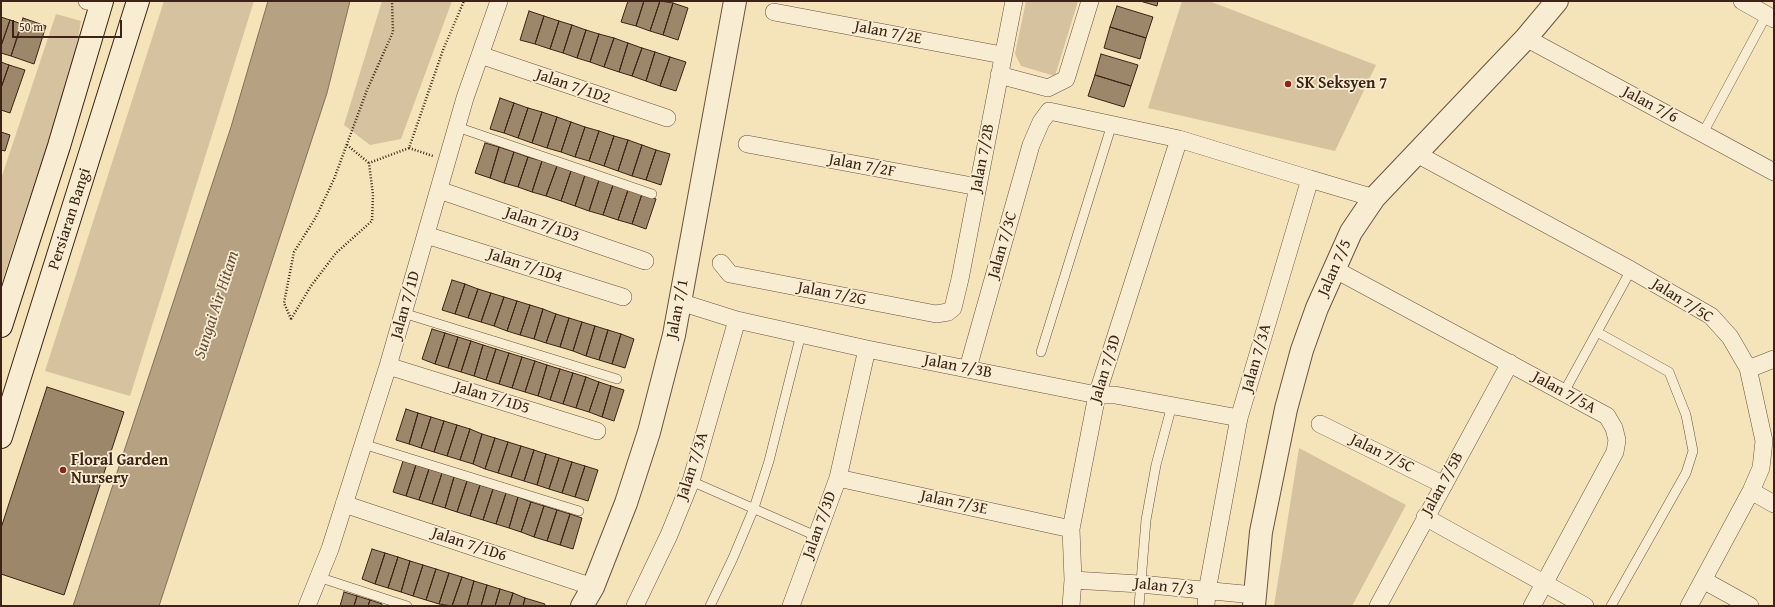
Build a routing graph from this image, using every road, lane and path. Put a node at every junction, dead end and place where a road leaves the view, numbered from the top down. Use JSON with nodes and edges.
{"nodes":[{"id":1,"x":138,"y":1,"type":"edge"},
{"id":2,"x":392,"y":1,"type":"edge"},
{"id":3,"x":464,"y":1,"type":"edge"},
{"id":4,"x":499,"y":1,"type":"edge"},
{"id":5,"x":735,"y":1,"type":"edge"},
{"id":6,"x":1014,"y":1,"type":"edge"},
{"id":7,"x":1090,"y":1,"type":"edge"},
{"id":8,"x":1557,"y":1,"type":"edge"},
{"id":9,"x":1742,"y":1,"type":"edge"},
{"id":10,"x":97,"y":2,"type":"edge"},
{"id":11,"x":774,"y":12,"type":"dead end"},
{"id":12,"x":1770,"y":17,"type":"edge"},
{"id":13,"x":1526,"y":38,"type":"junction"},
{"id":14,"x":480,"y":55,"type":"junction"},
{"id":15,"x":1002,"y":55,"type":"junction"},
{"id":16,"x":999,"y":75,"type":"junction"},
{"id":17,"x":667,"y":118,"type":"dead end"},
{"id":18,"x":1112,"y":124,"type":"junction"},
{"id":19,"x":457,"y":127,"type":"junction"},
{"id":20,"x":1702,"y":133,"type":"junction"},
{"id":21,"x":1179,"y":139,"type":"junction"},
{"id":22,"x":747,"y":144,"type":"dead end"},
{"id":23,"x":347,"y":145,"type":"junction"},
{"id":24,"x":409,"y":148,"type":"junction"},
{"id":25,"x":1416,"y":153,"type":"junction"},
{"id":26,"x":369,"y":163,"type":"junction"},
{"id":27,"x":445,"y":167,"type":"junction"},
{"id":28,"x":1774,"y":172,"type":"edge"},
{"id":29,"x":1310,"y":179,"type":"junction"},
{"id":30,"x":978,"y":187,"type":"junction"},
{"id":31,"x":439,"y":190,"type":"junction"},
{"id":32,"x":652,"y":194,"type":"dead end"},
{"id":33,"x":1374,"y":198,"type":"junction"},
{"id":34,"x":426,"y":235,"type":"junction"},
{"id":35,"x":645,"y":261,"type":"dead end"},
{"id":36,"x":720,"y":263,"type":"dead end"},
{"id":37,"x":1334,"y":269,"type":"junction"},
{"id":38,"x":1631,"y":270,"type":"junction"},
{"id":39,"x":624,"y":297,"type":"dead end"},
{"id":40,"x":680,"y":302,"type":"junction"},
{"id":41,"x":948,"y":312,"type":"joint"},
{"id":42,"x":404,"y":313,"type":"junction"},
{"id":43,"x":737,"y":320,"type":"junction"},
{"id":44,"x":1,"y":326,"type":"edge"},
{"id":45,"x":1597,"y":332,"type":"junction"},
{"id":46,"x":801,"y":334,"type":"junction"},
{"id":47,"x":867,"y":348,"type":"junction"},
{"id":48,"x":1041,"y":352,"type":"dead end"},
{"id":49,"x":1774,"y":358,"type":"edge"},
{"id":50,"x":1510,"y":363,"type":"junction"},
{"id":51,"x":388,"y":366,"type":"junction"},
{"id":52,"x":968,"y":368,"type":"junction"},
{"id":53,"x":1748,"y":368,"type":"junction"},
{"id":54,"x":618,"y":379,"type":"dead end"},
{"id":55,"x":1564,"y":392,"type":"junction"},
{"id":56,"x":1097,"y":395,"type":"junction"},
{"id":57,"x":1172,"y":406,"type":"junction"},
{"id":58,"x":1239,"y":418,"type":"junction"},
{"id":59,"x":1320,"y":424,"type":"dead end"},
{"id":60,"x":597,"y":431,"type":"dead end"},
{"id":61,"x":1,"y":437,"type":"edge"},
{"id":62,"x":364,"y":444,"type":"junction"},
{"id":63,"x":838,"y":478,"type":"junction"},
{"id":64,"x":690,"y":481,"type":"junction"},
{"id":65,"x":1444,"y":485,"type":"junction"},
{"id":66,"x":1751,"y":491,"type":"junction"},
{"id":67,"x":344,"y":504,"type":"junction"},
{"id":68,"x":1774,"y":504,"type":"edge"},
{"id":69,"x":754,"y":508,"type":"junction"},
{"id":70,"x":579,"y":511,"type":"dead end"},
{"id":71,"x":1425,"y":517,"type":"junction"},
{"id":72,"x":1071,"y":529,"type":"junction"},
{"id":73,"x":816,"y":536,"type":"junction"},
{"id":74,"x":318,"y":577,"type":"junction"},
{"id":75,"x":1073,"y":580,"type":"junction"},
{"id":76,"x":1703,"y":580,"type":"junction"},
{"id":77,"x":1544,"y":583,"type":"junction"},
{"id":78,"x":1140,"y":584,"type":"junction"},
{"id":79,"x":593,"y":587,"type":"junction"},
{"id":80,"x":1206,"y":599,"type":"edge"},
{"id":81,"x":1254,"y":601,"type":"edge"},
{"id":82,"x":794,"y":605,"type":"edge"},
{"id":83,"x":307,"y":606,"type":"edge"},
{"id":84,"x":407,"y":606,"type":"edge"},
{"id":85,"x":582,"y":606,"type":"edge"},
{"id":86,"x":634,"y":606,"type":"edge"},
{"id":87,"x":710,"y":606,"type":"edge"},
{"id":88,"x":1071,"y":606,"type":"edge"},
{"id":89,"x":1139,"y":606,"type":"edge"},
{"id":90,"x":1378,"y":606,"type":"edge"},
{"id":91,"x":1532,"y":606,"type":"edge"},
{"id":92,"x":1585,"y":606,"type":"edge"},
{"id":93,"x":1612,"y":606,"type":"edge"},
{"id":94,"x":1689,"y":606,"type":"edge"},
{"id":95,"x":1750,"y":606,"type":"edge"}],
"edges":[{"from":1,"to":61,"type":"street","name":"Persiaran Bangi"},
{"from":2,"to":23,"type":"path"},
{"from":3,"to":24,"type":"path"},
{"from":4,"to":14,"type":"street","name":"Jalan 7/1D"},
{"from":5,"to":40,"type":"street","name":"Jalan 7/1"},
{"from":6,"to":15,"type":"street","name":"Jalan 7/2B"},
{"from":7,"to":16,"type":"street"},
{"from":8,"to":13,"type":"street","name":"Jalan 7/5"},
{"from":9,"to":12,"type":"street"},
{"from":10,"to":44,"type":"street","name":"Persiaran Bangi"},
{"from":11,"to":15,"type":"street","name":"Jalan 7/2E"},
{"from":12,"to":20,"type":"lane"},
{"from":13,"to":20,"type":"street","name":"Jalan 7/6"},
{"from":13,"to":25,"type":"street","name":"Jalan 7/5"},
{"from":14,"to":17,"type":"street","name":"Jalan 7/1D2"},
{"from":14,"to":19,"type":"street","name":"Jalan 7/1D"},
{"from":15,"to":16,"type":"street","name":"Jalan 7/2B"},
{"from":16,"to":30,"type":"street","name":"Jalan 7/2B"},
{"from":18,"to":21,"type":"street"},
{"from":18,"to":48,"type":"lane"},
{"from":18,"to":52,"type":"street","name":"Jalan 7/3C"},
{"from":19,"to":27,"type":"street","name":"Jalan 7/1D"},
{"from":19,"to":32,"type":"lane"},
{"from":20,"to":28,"type":"street","name":"Jalan 7/6"},
{"from":21,"to":29,"type":"street"},
{"from":21,"to":56,"type":"street","name":"Jalan 7/3D"},
{"from":22,"to":30,"type":"street","name":"Jalan 7/2F"},
{"from":23,"to":26,"type":"path"},
{"from":23,"to":26,"type":"path"},
{"from":24,"to":26,"type":"path"},
{"from":24,"to":27,"type":"path"},
{"from":25,"to":33,"type":"street","name":"Jalan 7/5"},
{"from":25,"to":38,"type":"street","name":"Jalan 7/5C"},
{"from":27,"to":31,"type":"street","name":"Jalan 7/1D"},
{"from":29,"to":33,"type":"street"},
{"from":29,"to":58,"type":"street","name":"Jalan 7/3A"},
{"from":30,"to":41,"type":"street","name":"Jalan 7/2B"},
{"from":31,"to":34,"type":"street","name":"Jalan 7/1D"},
{"from":31,"to":35,"type":"street","name":"Jalan 7/1D3"},
{"from":33,"to":37,"type":"street","name":"Jalan 7/5"},
{"from":34,"to":39,"type":"street","name":"Jalan 7/1D4"},
{"from":34,"to":42,"type":"street","name":"Jalan 7/1D"},
{"from":36,"to":41,"type":"street","name":"Jalan 7/2G"},
{"from":37,"to":50,"type":"street","name":"Jalan 7/5A"},
{"from":37,"to":81,"type":"street","name":"Jalan 7/5"},
{"from":38,"to":45,"type":"lane"},
{"from":38,"to":53,"type":"street","name":"Jalan 7/5C"},
{"from":40,"to":43,"type":"street","name":"Jalan 7/3B"},
{"from":40,"to":79,"type":"street","name":"Jalan 7/1"},
{"from":42,"to":51,"type":"street","name":"Jalan 7/1D"},
{"from":42,"to":54,"type":"lane"},
{"from":43,"to":46,"type":"street","name":"Jalan 7/3B"},
{"from":43,"to":64,"type":"street","name":"Jalan 7/3A"},
{"from":45,"to":55,"type":"lane"},
{"from":45,"to":93,"type":"lane"},
{"from":46,"to":47,"type":"street","name":"Jalan 7/3B"},
{"from":46,"to":69,"type":"lane"},
{"from":47,"to":52,"type":"street","name":"Jalan 7/3B"},
{"from":47,"to":63,"type":"street","name":"Jalan 7/3D"},
{"from":49,"to":53,"type":"street"},
{"from":50,"to":55,"type":"street","name":"Jalan 7/5A"},
{"from":50,"to":65,"type":"street","name":"Jalan 7/5B"},
{"from":51,"to":60,"type":"street","name":"Jalan 7/1D5"},
{"from":51,"to":62,"type":"street","name":"Jalan 7/1D"},
{"from":52,"to":56,"type":"street","name":"Jalan 7/3B"},
{"from":53,"to":66,"type":"street","name":"Jalan 7/5C"},
{"from":55,"to":77,"type":"street","name":"Jalan 7/5A"},
{"from":56,"to":57,"type":"street","name":"Jalan 7/3B"},
{"from":56,"to":72,"type":"street","name":"Jalan 7/3D"},
{"from":57,"to":58,"type":"street","name":"Jalan 7/3B"},
{"from":57,"to":78,"type":"lane"},
{"from":58,"to":80,"type":"street","name":"Jalan 7/3A"},
{"from":59,"to":65,"type":"street","name":"Jalan 7/5C"},
{"from":62,"to":67,"type":"street","name":"Jalan 7/1D"},
{"from":62,"to":70,"type":"lane"},
{"from":63,"to":72,"type":"street","name":"Jalan 7/3E"},
{"from":63,"to":73,"type":"street","name":"Jalan 7/3D"},
{"from":64,"to":69,"type":"lane"},
{"from":64,"to":86,"type":"street","name":"Jalan 7/3A"},
{"from":65,"to":71,"type":"street","name":"Jalan 7/5B"},
{"from":66,"to":68,"type":"street"},
{"from":66,"to":76,"type":"street","name":"Jalan 7/5C"},
{"from":67,"to":74,"type":"street","name":"Jalan 7/1D"},
{"from":67,"to":79,"type":"street","name":"Jalan 7/1D6"},
{"from":69,"to":73,"type":"lane"},
{"from":69,"to":87,"type":"lane"},
{"from":71,"to":77,"type":"street"},
{"from":71,"to":90,"type":"street","name":"Jalan 7/5B"},
{"from":72,"to":75,"type":"street","name":"Jalan 7/3D"},
{"from":73,"to":82,"type":"street","name":"Jalan 7/3D"},
{"from":74,"to":83,"type":"street","name":"Jalan 7/1D"},
{"from":74,"to":84,"type":"lane"},
{"from":75,"to":78,"type":"street","name":"Jalan 7/3"},
{"from":75,"to":88,"type":"street","name":"Jalan 7/3D"},
{"from":76,"to":94,"type":"street","name":"Jalan 7/5C"},
{"from":76,"to":95,"type":"street"},
{"from":77,"to":91,"type":"street","name":"Jalan 7/5A"},
{"from":77,"to":92,"type":"street"},
{"from":78,"to":80,"type":"street","name":"Jalan 7/3"},
{"from":78,"to":89,"type":"lane"},
{"from":79,"to":85,"type":"street","name":"Jalan 7/1"},
{"from":80,"to":81,"type":"street","name":"Jalan 7/3"}]}
